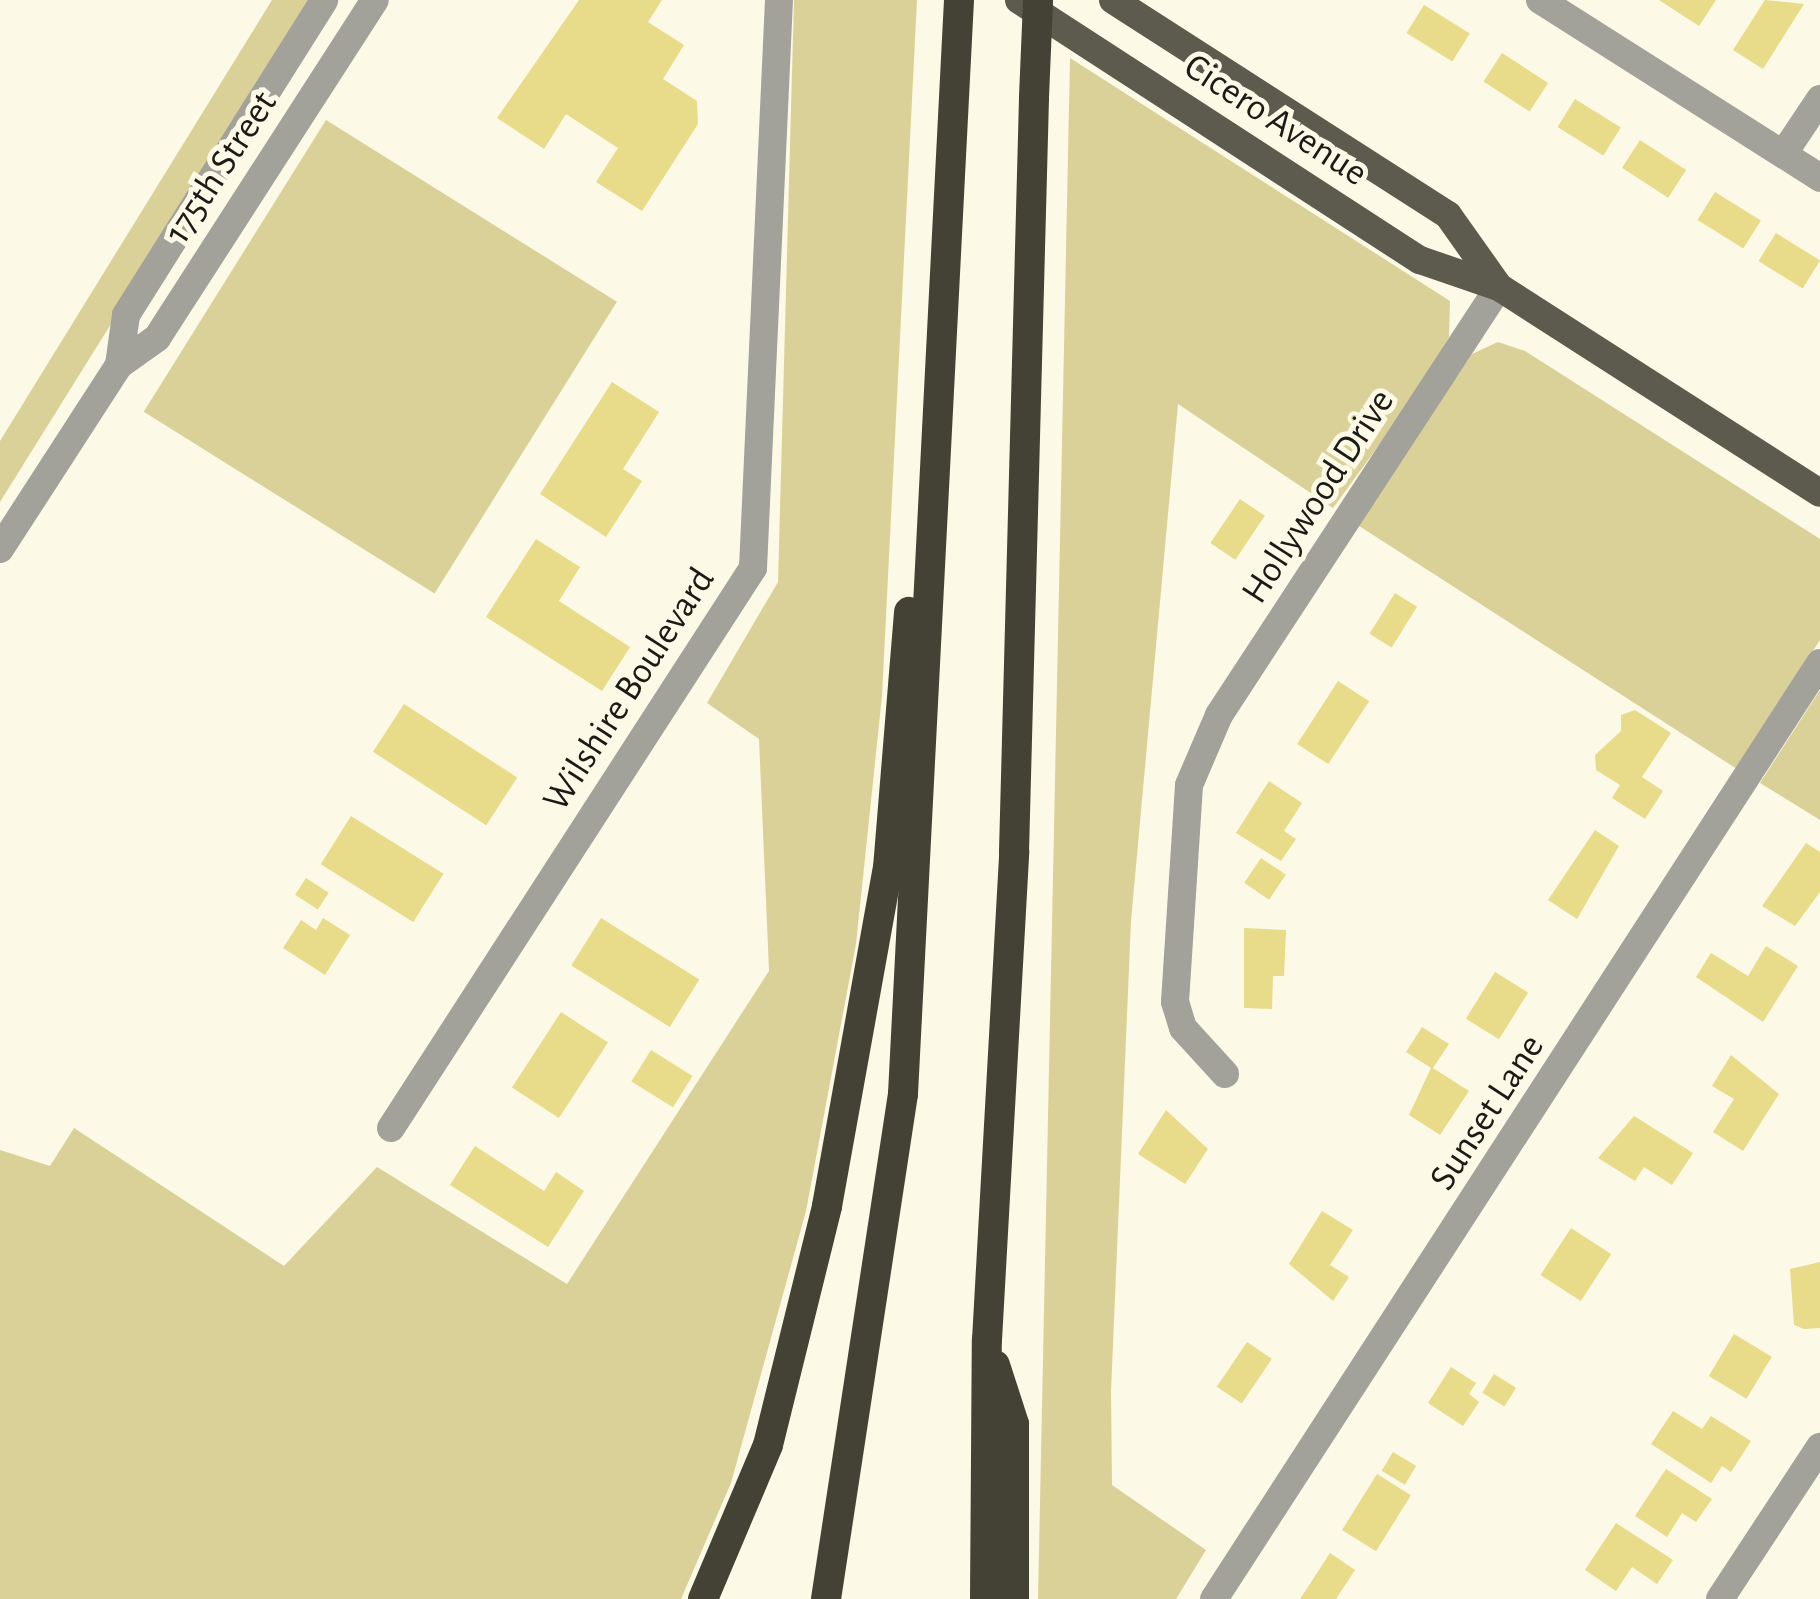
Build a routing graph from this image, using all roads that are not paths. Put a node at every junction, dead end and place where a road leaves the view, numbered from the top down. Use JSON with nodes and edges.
{"nodes":[{"id":1,"x":324,"y":0,"type":"edge"},
{"id":2,"x":375,"y":0,"type":"edge"},
{"id":3,"x":779,"y":0,"type":"edge"},
{"id":4,"x":959,"y":0,"type":"edge"},
{"id":5,"x":1019,"y":0,"type":"edge"},
{"id":6,"x":1038,"y":0,"type":"edge"},
{"id":7,"x":1113,"y":0,"type":"edge"},
{"id":8,"x":1540,"y":0,"type":"edge"},
{"id":9,"x":1820,"y":99,"type":"edge"},
{"id":10,"x":1784,"y":154,"type":"junction"},
{"id":11,"x":1820,"y":178,"type":"edge"},
{"id":12,"x":1499,"y":287,"type":"junction"},
{"id":13,"x":119,"y":366,"type":"junction"},
{"id":14,"x":939,"y":376,"type":"junction"},
{"id":15,"x":1820,"y":494,"type":"edge"},
{"id":16,"x":0,"y":549,"type":"edge"},
{"id":17,"x":1820,"y":664,"type":"edge"},
{"id":18,"x":1225,"y":1074,"type":"dead end"},
{"id":19,"x":391,"y":1128,"type":"dead end"},
{"id":20,"x":987,"y":1340,"type":"junction"},
{"id":21,"x":1820,"y":1447,"type":"edge"},
{"id":22,"x":703,"y":1599,"type":"edge"},
{"id":23,"x":826,"y":1599,"type":"edge"},
{"id":24,"x":985,"y":1599,"type":"edge"},
{"id":25,"x":1014,"y":1599,"type":"edge"},
{"id":26,"x":1214,"y":1599,"type":"edge"},
{"id":27,"x":1720,"y":1599,"type":"edge"}],
"edges":[{"from":1,"to":13,"type":"street","name":"175th Street"},
{"from":2,"to":13,"type":"street","name":"175th Street"},
{"from":3,"to":19,"type":"street","name":"Wilshire Boulevard"},
{"from":4,"to":14,"type":"highway"},
{"from":5,"to":12,"type":"main road","name":"Cicero Avenue"},
{"from":6,"to":20,"type":"highway","bridge":true},
{"from":7,"to":12,"type":"main road","name":"Cicero Avenue"},
{"from":8,"to":10,"type":"street"},
{"from":9,"to":10,"type":"street"},
{"from":10,"to":11,"type":"street"},
{"from":12,"to":15,"type":"main road","name":"Cicero Avenue"},
{"from":12,"to":18,"type":"street","name":"Hollywood Drive"},
{"from":13,"to":16,"type":"street","name":"175th Street"},
{"from":14,"to":22,"type":"highway"},
{"from":14,"to":23,"type":"highway"},
{"from":17,"to":26,"type":"street","name":"Sunset Lane"},
{"from":20,"to":24,"type":"highway"},
{"from":20,"to":25,"type":"highway"},
{"from":21,"to":27,"type":"street"}]}
